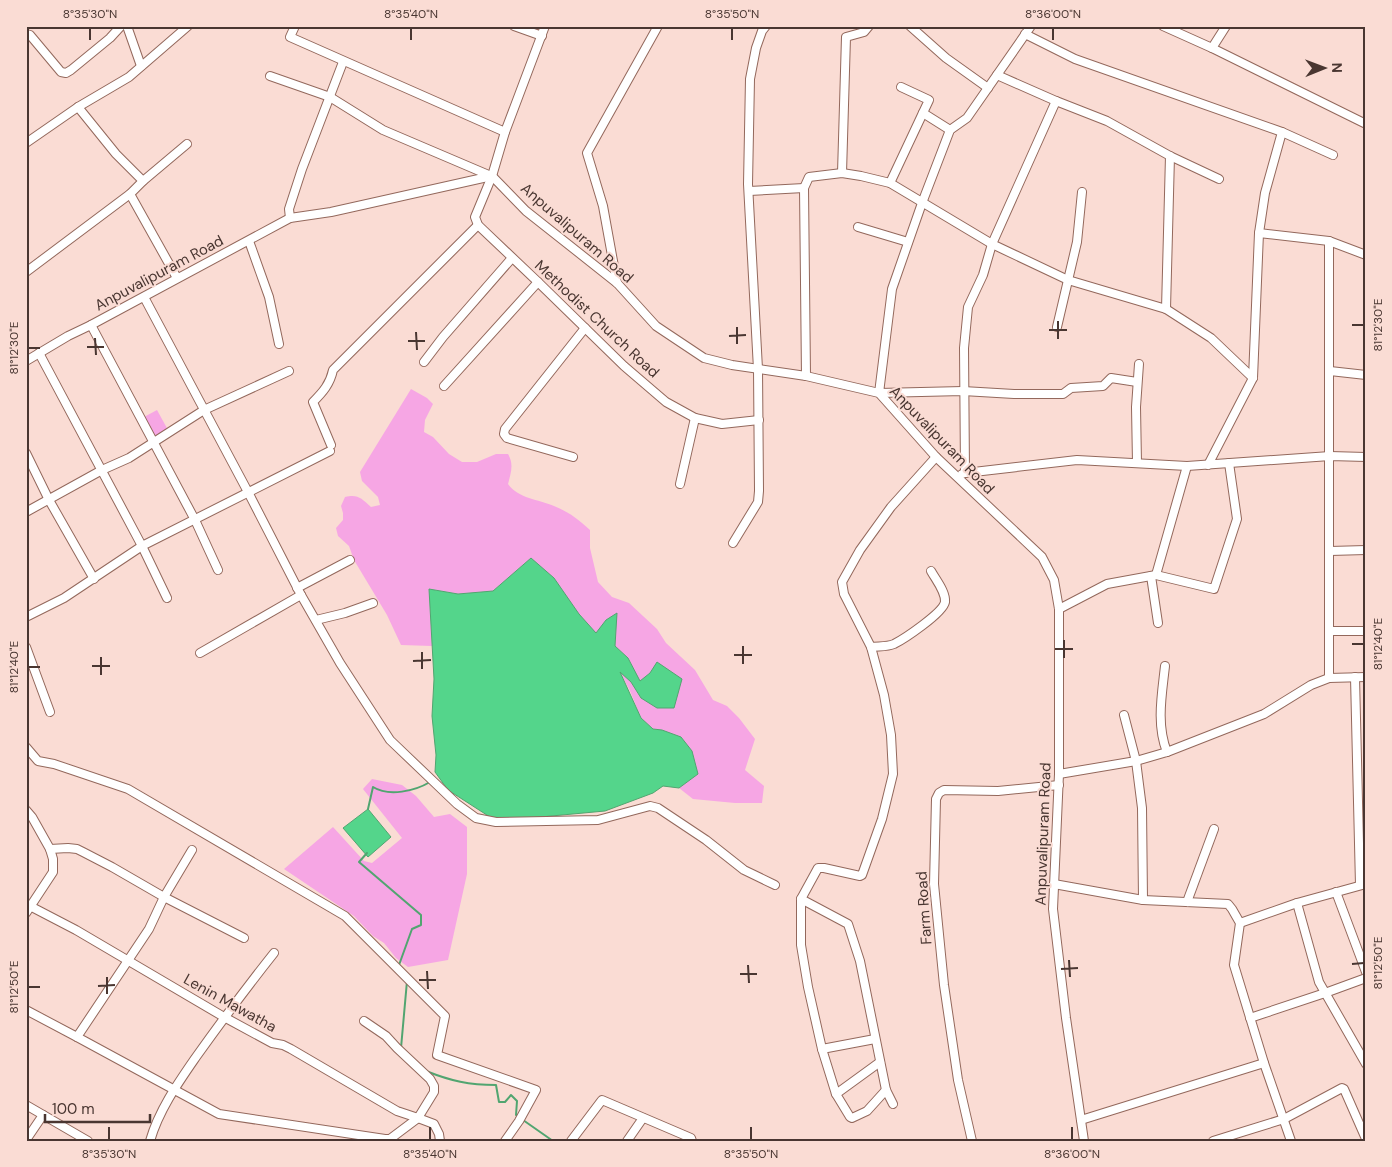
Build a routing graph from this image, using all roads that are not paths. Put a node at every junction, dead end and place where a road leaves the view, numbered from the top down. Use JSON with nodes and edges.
{"nodes":[{"id":1,"x":121,"y":26,"type":"edge"},
{"id":2,"x":127,"y":26,"type":"edge"},
{"id":3,"x":188,"y":26,"type":"edge"},
{"id":4,"x":295,"y":26,"type":"edge"},
{"id":5,"x":514,"y":26,"type":"edge"},
{"id":6,"x":544,"y":26,"type":"edge"},
{"id":7,"x":658,"y":26,"type":"edge"},
{"id":8,"x":766,"y":26,"type":"edge"},
{"id":9,"x":869,"y":26,"type":"edge"},
{"id":10,"x":910,"y":26,"type":"edge"},
{"id":11,"x":1031,"y":26,"type":"edge"},
{"id":12,"x":1163,"y":26,"type":"edge"},
{"id":13,"x":1226,"y":26,"type":"edge"},
{"id":14,"x":26,"y":34,"type":"edge"},
{"id":15,"x":1025,"y":34,"type":"junction"},
{"id":16,"x":542,"y":36,"type":"junction"},
{"id":17,"x":1212,"y":48,"type":"junction"},
{"id":18,"x":344,"y":62,"type":"junction"},
{"id":19,"x":141,"y":66,"type":"junction"},
{"id":20,"x":997,"y":75,"type":"junction"},
{"id":21,"x":270,"y":76,"type":"dead end"},
{"id":22,"x":900,"y":87,"type":"dead end"},
{"id":23,"x":988,"y":88,"type":"junction"},
{"id":24,"x":330,"y":98,"type":"junction"},
{"id":25,"x":1056,"y":102,"type":"junction"},
{"id":26,"x":78,"y":107,"type":"junction"},
{"id":27,"x":923,"y":114,"type":"junction"},
{"id":28,"x":1366,"y":124,"type":"edge"},
{"id":29,"x":950,"y":130,"type":"junction"},
{"id":30,"x":505,"y":132,"type":"junction"},
{"id":31,"x":1282,"y":132,"type":"junction"},
{"id":32,"x":26,"y":143,"type":"edge"},
{"id":33,"x":187,"y":144,"type":"dead end"},
{"id":34,"x":1333,"y":155,"type":"dead end"},
{"id":35,"x":1170,"y":156,"type":"junction"},
{"id":36,"x":842,"y":173,"type":"junction"},
{"id":37,"x":492,"y":176,"type":"junction"},
{"id":38,"x":1219,"y":179,"type":"dead end"},
{"id":39,"x":142,"y":181,"type":"junction"},
{"id":40,"x":890,"y":183,"type":"junction"},
{"id":41,"x":804,"y":188,"type":"junction"},
{"id":42,"x":749,"y":191,"type":"junction"},
{"id":43,"x":1082,"y":192,"type":"dead end"},
{"id":44,"x":130,"y":194,"type":"junction"},
{"id":45,"x":922,"y":203,"type":"junction"},
{"id":46,"x":290,"y":218,"type":"junction"},
{"id":47,"x":478,"y":225,"type":"junction"},
{"id":48,"x":858,"y":227,"type":"dead end"},
{"id":49,"x":1259,"y":233,"type":"junction"},
{"id":50,"x":249,"y":241,"type":"junction"},
{"id":51,"x":1329,"y":241,"type":"junction"},
{"id":52,"x":908,"y":242,"type":"junction"},
{"id":53,"x":992,"y":244,"type":"junction"},
{"id":54,"x":1366,"y":255,"type":"edge"},
{"id":55,"x":512,"y":258,"type":"junction"},
{"id":56,"x":26,"y":272,"type":"edge"},
{"id":57,"x":177,"y":278,"type":"junction"},
{"id":58,"x":1068,"y":280,"type":"junction"},
{"id":59,"x":538,"y":282,"type":"junction"},
{"id":60,"x":617,"y":283,"type":"junction"},
{"id":61,"x":144,"y":297,"type":"junction"},
{"id":62,"x":1166,"y":309,"type":"junction"},
{"id":63,"x":91,"y":325,"type":"junction"},
{"id":64,"x":1058,"y":327,"type":"dead end"},
{"id":65,"x":585,"y":328,"type":"junction"},
{"id":66,"x":279,"y":344,"type":"dead end"},
{"id":67,"x":39,"y":353,"type":"junction"},
{"id":68,"x":26,"y":360,"type":"edge"},
{"id":69,"x":424,"y":362,"type":"dead end"},
{"id":70,"x":1139,"y":364,"type":"dead end"},
{"id":71,"x":758,"y":369,"type":"junction"},
{"id":72,"x":289,"y":371,"type":"dead end"},
{"id":73,"x":1330,"y":371,"type":"junction"},
{"id":74,"x":1366,"y":375,"type":"edge"},
{"id":75,"x":806,"y":376,"type":"junction"},
{"id":76,"x":1253,"y":378,"type":"junction"},
{"id":77,"x":1138,"y":382,"type":"junction"},
{"id":78,"x":444,"y":386,"type":"dead end"},
{"id":79,"x":963,"y":391,"type":"junction"},
{"id":80,"x":879,"y":393,"type":"junction"},
{"id":81,"x":204,"y":410,"type":"junction"},
{"id":82,"x":695,"y":418,"type":"junction"},
{"id":83,"x":759,"y":420,"type":"junction"},
{"id":84,"x":154,"y":443,"type":"junction"},
{"id":85,"x":26,"y":453,"type":"edge"},
{"id":86,"x":1330,"y":456,"type":"junction"},
{"id":87,"x":573,"y":457,"type":"dead end"},
{"id":88,"x":936,"y":457,"type":"junction"},
{"id":89,"x":1366,"y":457,"type":"edge"},
{"id":90,"x":1229,"y":463,"type":"junction"},
{"id":91,"x":1137,"y":464,"type":"junction"},
{"id":92,"x":1208,"y":464,"type":"junction"},
{"id":93,"x":1187,"y":466,"type":"junction"},
{"id":94,"x":102,"y":470,"type":"junction"},
{"id":95,"x":965,"y":472,"type":"junction"},
{"id":96,"x":957,"y":476,"type":"junction"},
{"id":97,"x":680,"y":484,"type":"dead end"},
{"id":98,"x":248,"y":492,"type":"junction"},
{"id":99,"x":49,"y":500,"type":"junction"},
{"id":100,"x":26,"y":512,"type":"edge"},
{"id":101,"x":195,"y":520,"type":"junction"},
{"id":102,"x":733,"y":543,"type":"dead end"},
{"id":103,"x":142,"y":546,"type":"junction"},
{"id":104,"x":1366,"y":550,"type":"edge"},
{"id":105,"x":1330,"y":551,"type":"junction"},
{"id":106,"x":350,"y":560,"type":"dead end"},
{"id":107,"x":218,"y":570,"type":"dead end"},
{"id":108,"x":931,"y":571,"type":"dead end"},
{"id":109,"x":1154,"y":576,"type":"junction"},
{"id":110,"x":94,"y":579,"type":"junction"},
{"id":111,"x":299,"y":591,"type":"junction"},
{"id":112,"x":167,"y":598,"type":"dead end"},
{"id":113,"x":373,"y":603,"type":"dead end"},
{"id":114,"x":1059,"y":609,"type":"junction"},
{"id":115,"x":26,"y":617,"type":"edge"},
{"id":116,"x":316,"y":620,"type":"junction"},
{"id":117,"x":1158,"y":623,"type":"dead end"},
{"id":118,"x":1330,"y":631,"type":"junction"},
{"id":119,"x":1366,"y":631,"type":"edge"},
{"id":120,"x":26,"y":647,"type":"edge"},
{"id":121,"x":871,"y":647,"type":"junction"},
{"id":122,"x":200,"y":653,"type":"dead end"},
{"id":123,"x":1165,"y":666,"type":"dead end"},
{"id":124,"x":1355,"y":677,"type":"junction"},
{"id":125,"x":1366,"y":677,"type":"edge"},
{"id":126,"x":1329,"y":678,"type":"junction"},
{"id":127,"x":50,"y":712,"type":"dead end"},
{"id":128,"x":1124,"y":716,"type":"dead end"},
{"id":129,"x":26,"y":747,"type":"edge"},
{"id":130,"x":1167,"y":752,"type":"junction"},
{"id":131,"x":1136,"y":761,"type":"junction"},
{"id":132,"x":1059,"y":774,"type":"junction"},
{"id":133,"x":1059,"y":785,"type":"junction"},
{"id":134,"x":26,"y":810,"type":"edge"},
{"id":135,"x":1214,"y":828,"type":"dead end"},
{"id":136,"x":50,"y":849,"type":"junction"},
{"id":137,"x":192,"y":850,"type":"dead end"},
{"id":138,"x":1054,"y":884,"type":"junction"},
{"id":139,"x":1363,"y":884,"type":"edge"},
{"id":140,"x":775,"y":885,"type":"dead end"},
{"id":141,"x":1336,"y":892,"type":"junction"},
{"id":142,"x":164,"y":897,"type":"junction"},
{"id":143,"x":801,"y":899,"type":"junction"},
{"id":144,"x":1143,"y":900,"type":"junction"},
{"id":145,"x":1187,"y":902,"type":"junction"},
{"id":146,"x":1297,"y":903,"type":"junction"},
{"id":147,"x":28,"y":907,"type":"edge"},
{"id":148,"x":1240,"y":923,"type":"junction"},
{"id":149,"x":244,"y":938,"type":"dead end"},
{"id":150,"x":274,"y":953,"type":"dead end"},
{"id":151,"x":128,"y":961,"type":"junction"},
{"id":152,"x":1366,"y":972,"type":"edge"},
{"id":153,"x":1366,"y":978,"type":"edge"},
{"id":154,"x":1325,"y":994,"type":"junction"},
{"id":155,"x":26,"y":1010,"type":"edge"},
{"id":156,"x":224,"y":1017,"type":"junction"},
{"id":157,"x":1250,"y":1018,"type":"junction"},
{"id":158,"x":364,"y":1021,"type":"dead end"},
{"id":159,"x":77,"y":1037,"type":"junction"},
{"id":160,"x":875,"y":1039,"type":"junction"},
{"id":161,"x":822,"y":1049,"type":"junction"},
{"id":162,"x":1365,"y":1061,"type":"edge"},
{"id":163,"x":880,"y":1062,"type":"junction"},
{"id":164,"x":1264,"y":1062,"type":"junction"},
{"id":165,"x":174,"y":1089,"type":"junction"},
{"id":166,"x":886,"y":1090,"type":"junction"},
{"id":167,"x":836,"y":1094,"type":"junction"},
{"id":168,"x":893,"y":1104,"type":"dead end"},
{"id":169,"x":26,"y":1105,"type":"edge"},
{"id":170,"x":43,"y":1114,"type":"junction"},
{"id":171,"x":418,"y":1118,"type":"junction"},
{"id":172,"x":643,"y":1118,"type":"junction"},
{"id":173,"x":1284,"y":1119,"type":"junction"},
{"id":174,"x":1081,"y":1120,"type":"junction"},
{"id":175,"x":1366,"y":1139,"type":"edge"},
{"id":176,"x":26,"y":1140,"type":"edge"},
{"id":177,"x":88,"y":1141,"type":"edge"},
{"id":178,"x":150,"y":1141,"type":"edge"},
{"id":179,"x":440,"y":1141,"type":"edge"},
{"id":180,"x":505,"y":1141,"type":"edge"},
{"id":181,"x":571,"y":1141,"type":"edge"},
{"id":182,"x":626,"y":1141,"type":"edge"},
{"id":183,"x":692,"y":1141,"type":"edge"},
{"id":184,"x":972,"y":1141,"type":"edge"},
{"id":185,"x":1084,"y":1141,"type":"edge"},
{"id":186,"x":1213,"y":1141,"type":"edge"},
{"id":187,"x":1291,"y":1141,"type":"edge"}],
"edges":[{"from":1,"to":14,"type":"street"},
{"from":2,"to":19,"type":"street"},
{"from":3,"to":19,"type":"street"},
{"from":4,"to":18,"type":"street"},
{"from":5,"to":16,"type":"street"},
{"from":6,"to":16,"type":"street"},
{"from":7,"to":60,"type":"street"},
{"from":8,"to":42,"type":"street"},
{"from":9,"to":36,"type":"street"},
{"from":10,"to":23,"type":"street"},
{"from":11,"to":15,"type":"street"},
{"from":12,"to":17,"type":"street"},
{"from":13,"to":17,"type":"street"},
{"from":15,"to":20,"type":"street"},
{"from":15,"to":31,"type":"street"},
{"from":16,"to":30,"type":"street"},
{"from":17,"to":28,"type":"street"},
{"from":18,"to":24,"type":"street"},
{"from":18,"to":30,"type":"street"},
{"from":19,"to":26,"type":"street"},
{"from":20,"to":23,"type":"street"},
{"from":20,"to":25,"type":"street"},
{"from":21,"to":24,"type":"street"},
{"from":22,"to":27,"type":"street"},
{"from":23,"to":29,"type":"street"},
{"from":24,"to":37,"type":"street"},
{"from":24,"to":46,"type":"street"},
{"from":25,"to":35,"type":"street"},
{"from":25,"to":53,"type":"street"},
{"from":26,"to":32,"type":"street"},
{"from":26,"to":39,"type":"street"},
{"from":27,"to":29,"type":"street"},
{"from":27,"to":40,"type":"street"},
{"from":29,"to":45,"type":"street"},
{"from":30,"to":37,"type":"street"},
{"from":31,"to":34,"type":"street"},
{"from":31,"to":49,"type":"street"},
{"from":33,"to":39,"type":"street"},
{"from":35,"to":38,"type":"street"},
{"from":35,"to":62,"type":"street"},
{"from":36,"to":40,"type":"street"},
{"from":36,"to":41,"type":"street"},
{"from":37,"to":46,"type":"street","name":"Anpuvalipuram Road"},
{"from":37,"to":47,"type":"street"},
{"from":37,"to":60,"type":"street","name":"Anpuvalipuram Road"},
{"from":39,"to":44,"type":"street"},
{"from":40,"to":45,"type":"street"},
{"from":41,"to":42,"type":"street"},
{"from":41,"to":75,"type":"street"},
{"from":42,"to":71,"type":"street"},
{"from":43,"to":58,"type":"street"},
{"from":44,"to":56,"type":"street"},
{"from":44,"to":57,"type":"street"},
{"from":45,"to":52,"type":"street"},
{"from":45,"to":53,"type":"street"},
{"from":46,"to":50,"type":"street","name":"Anpuvalipuram Road"},
{"from":47,"to":55,"type":"street","name":"Methodist Church Road"},
{"from":47,"to":98,"type":"street"},
{"from":48,"to":52,"type":"street"},
{"from":49,"to":51,"type":"street"},
{"from":49,"to":76,"type":"street"},
{"from":50,"to":57,"type":"street","name":"Anpuvalipuram Road"},
{"from":50,"to":66,"type":"street"},
{"from":51,"to":54,"type":"street"},
{"from":51,"to":73,"type":"street"},
{"from":52,"to":80,"type":"street"},
{"from":53,"to":58,"type":"street"},
{"from":53,"to":79,"type":"street"},
{"from":55,"to":59,"type":"street","name":"Methodist Church Road"},
{"from":55,"to":69,"type":"street"},
{"from":57,"to":61,"type":"street","name":"Anpuvalipuram Road"},
{"from":58,"to":62,"type":"street"},
{"from":58,"to":64,"type":"street"},
{"from":59,"to":65,"type":"street","name":"Methodist Church Road"},
{"from":59,"to":78,"type":"street"},
{"from":60,"to":71,"type":"street","name":"Anpuvalipuram Road"},
{"from":61,"to":63,"type":"street","name":"Anpuvalipuram Road"},
{"from":61,"to":81,"type":"street"},
{"from":62,"to":76,"type":"street"},
{"from":63,"to":67,"type":"street","name":"Anpuvalipuram Road"},
{"from":63,"to":84,"type":"street"},
{"from":65,"to":82,"type":"street","name":"Methodist Church Road"},
{"from":65,"to":87,"type":"street"},
{"from":67,"to":68,"type":"street","name":"Anpuvalipuram Road"},
{"from":67,"to":94,"type":"street"},
{"from":70,"to":77,"type":"street"},
{"from":71,"to":75,"type":"street","name":"Anpuvalipuram Road"},
{"from":71,"to":83,"type":"street"},
{"from":72,"to":81,"type":"street"},
{"from":73,"to":74,"type":"street"},
{"from":73,"to":86,"type":"street"},
{"from":75,"to":80,"type":"street","name":"Anpuvalipuram Road"},
{"from":76,"to":92,"type":"street"},
{"from":77,"to":79,"type":"street"},
{"from":77,"to":91,"type":"street"},
{"from":79,"to":80,"type":"street"},
{"from":79,"to":95,"type":"street"},
{"from":80,"to":88,"type":"street","name":"Anpuvalipuram Road"},
{"from":81,"to":84,"type":"street"},
{"from":81,"to":98,"type":"street"},
{"from":82,"to":83,"type":"street","name":"Methodist Church Road"},
{"from":82,"to":97,"type":"street"},
{"from":83,"to":102,"type":"street"},
{"from":84,"to":94,"type":"street"},
{"from":84,"to":101,"type":"street"},
{"from":85,"to":99,"type":"street"},
{"from":86,"to":89,"type":"street"},
{"from":86,"to":90,"type":"street"},
{"from":86,"to":105,"type":"street"},
{"from":88,"to":96,"type":"street","name":"Anpuvalipuram Road"},
{"from":88,"to":121,"type":"street"},
{"from":90,"to":92,"type":"street"},
{"from":90,"to":109,"type":"street"},
{"from":91,"to":93,"type":"street"},
{"from":91,"to":95,"type":"street"},
{"from":92,"to":93,"type":"street"},
{"from":93,"to":109,"type":"street"},
{"from":94,"to":99,"type":"street"},
{"from":94,"to":103,"type":"street"},
{"from":95,"to":96,"type":"street"},
{"from":96,"to":114,"type":"street","name":"Anpuvalipuram Road"},
{"from":98,"to":101,"type":"street"},
{"from":98,"to":111,"type":"street"},
{"from":99,"to":100,"type":"street"},
{"from":99,"to":110,"type":"street"},
{"from":101,"to":103,"type":"street"},
{"from":101,"to":107,"type":"street"},
{"from":103,"to":110,"type":"street"},
{"from":103,"to":112,"type":"street"},
{"from":104,"to":105,"type":"street"},
{"from":105,"to":118,"type":"street"},
{"from":106,"to":111,"type":"street"},
{"from":108,"to":121,"type":"street"},
{"from":109,"to":114,"type":"street"},
{"from":109,"to":117,"type":"street"},
{"from":110,"to":115,"type":"street"},
{"from":111,"to":116,"type":"street"},
{"from":111,"to":122,"type":"street"},
{"from":113,"to":116,"type":"street"},
{"from":114,"to":132,"type":"street","name":"Anpuvalipuram Road"},
{"from":116,"to":140,"type":"street"},
{"from":118,"to":119,"type":"street"},
{"from":118,"to":126,"type":"street"},
{"from":120,"to":127,"type":"street"},
{"from":121,"to":143,"type":"street"},
{"from":123,"to":130,"type":"street"},
{"from":124,"to":125,"type":"street"},
{"from":124,"to":126,"type":"street"},
{"from":124,"to":139,"type":"street"},
{"from":126,"to":130,"type":"street"},
{"from":128,"to":131,"type":"street"},
{"from":129,"to":180,"type":"street"},
{"from":130,"to":131,"type":"street"},
{"from":131,"to":132,"type":"street"},
{"from":131,"to":144,"type":"street"},
{"from":132,"to":133,"type":"street","name":"Anpuvalipuram Road"},
{"from":133,"to":138,"type":"street","name":"Anpuvalipuram Road"},
{"from":133,"to":184,"type":"street","name":"Farm Road"},
{"from":134,"to":136,"type":"street"},
{"from":135,"to":145,"type":"street"},
{"from":136,"to":142,"type":"street"},
{"from":136,"to":147,"type":"street"},
{"from":137,"to":142,"type":"street"},
{"from":138,"to":144,"type":"street"},
{"from":138,"to":174,"type":"street","name":"Anpuvalipuram Road"},
{"from":139,"to":141,"type":"street"},
{"from":141,"to":146,"type":"street"},
{"from":141,"to":152,"type":"street"},
{"from":142,"to":149,"type":"street"},
{"from":142,"to":151,"type":"street"},
{"from":143,"to":160,"type":"street"},
{"from":143,"to":161,"type":"street"},
{"from":144,"to":145,"type":"street"},
{"from":145,"to":148,"type":"street"},
{"from":146,"to":148,"type":"street"},
{"from":146,"to":154,"type":"street"},
{"from":147,"to":151,"type":"street","name":"Lenin Mawatha"},
{"from":148,"to":157,"type":"street"},
{"from":150,"to":156,"type":"street"},
{"from":151,"to":156,"type":"street","name":"Lenin Mawatha"},
{"from":151,"to":159,"type":"street"},
{"from":153,"to":154,"type":"street"},
{"from":154,"to":157,"type":"street"},
{"from":154,"to":162,"type":"street"},
{"from":155,"to":159,"type":"street"},
{"from":156,"to":165,"type":"street"},
{"from":156,"to":171,"type":"street","name":"Lenin Mawatha"},
{"from":157,"to":164,"type":"street"},
{"from":158,"to":171,"type":"street"},
{"from":159,"to":165,"type":"street"},
{"from":160,"to":161,"type":"street"},
{"from":160,"to":163,"type":"street"},
{"from":161,"to":167,"type":"street"},
{"from":163,"to":166,"type":"street"},
{"from":163,"to":167,"type":"street"},
{"from":164,"to":173,"type":"street"},
{"from":164,"to":174,"type":"street"},
{"from":165,"to":171,"type":"street"},
{"from":165,"to":178,"type":"street"},
{"from":166,"to":167,"type":"street"},
{"from":166,"to":168,"type":"street"},
{"from":169,"to":170,"type":"street"},
{"from":170,"to":176,"type":"street"},
{"from":170,"to":177,"type":"street"},
{"from":171,"to":179,"type":"street","name":"Lenin Mawatha"},
{"from":172,"to":181,"type":"street"},
{"from":172,"to":182,"type":"street"},
{"from":172,"to":183,"type":"street"},
{"from":173,"to":175,"type":"street"},
{"from":173,"to":186,"type":"street"},
{"from":173,"to":187,"type":"street"},
{"from":174,"to":185,"type":"street","name":"Anpuvalipuram Road"}]}
